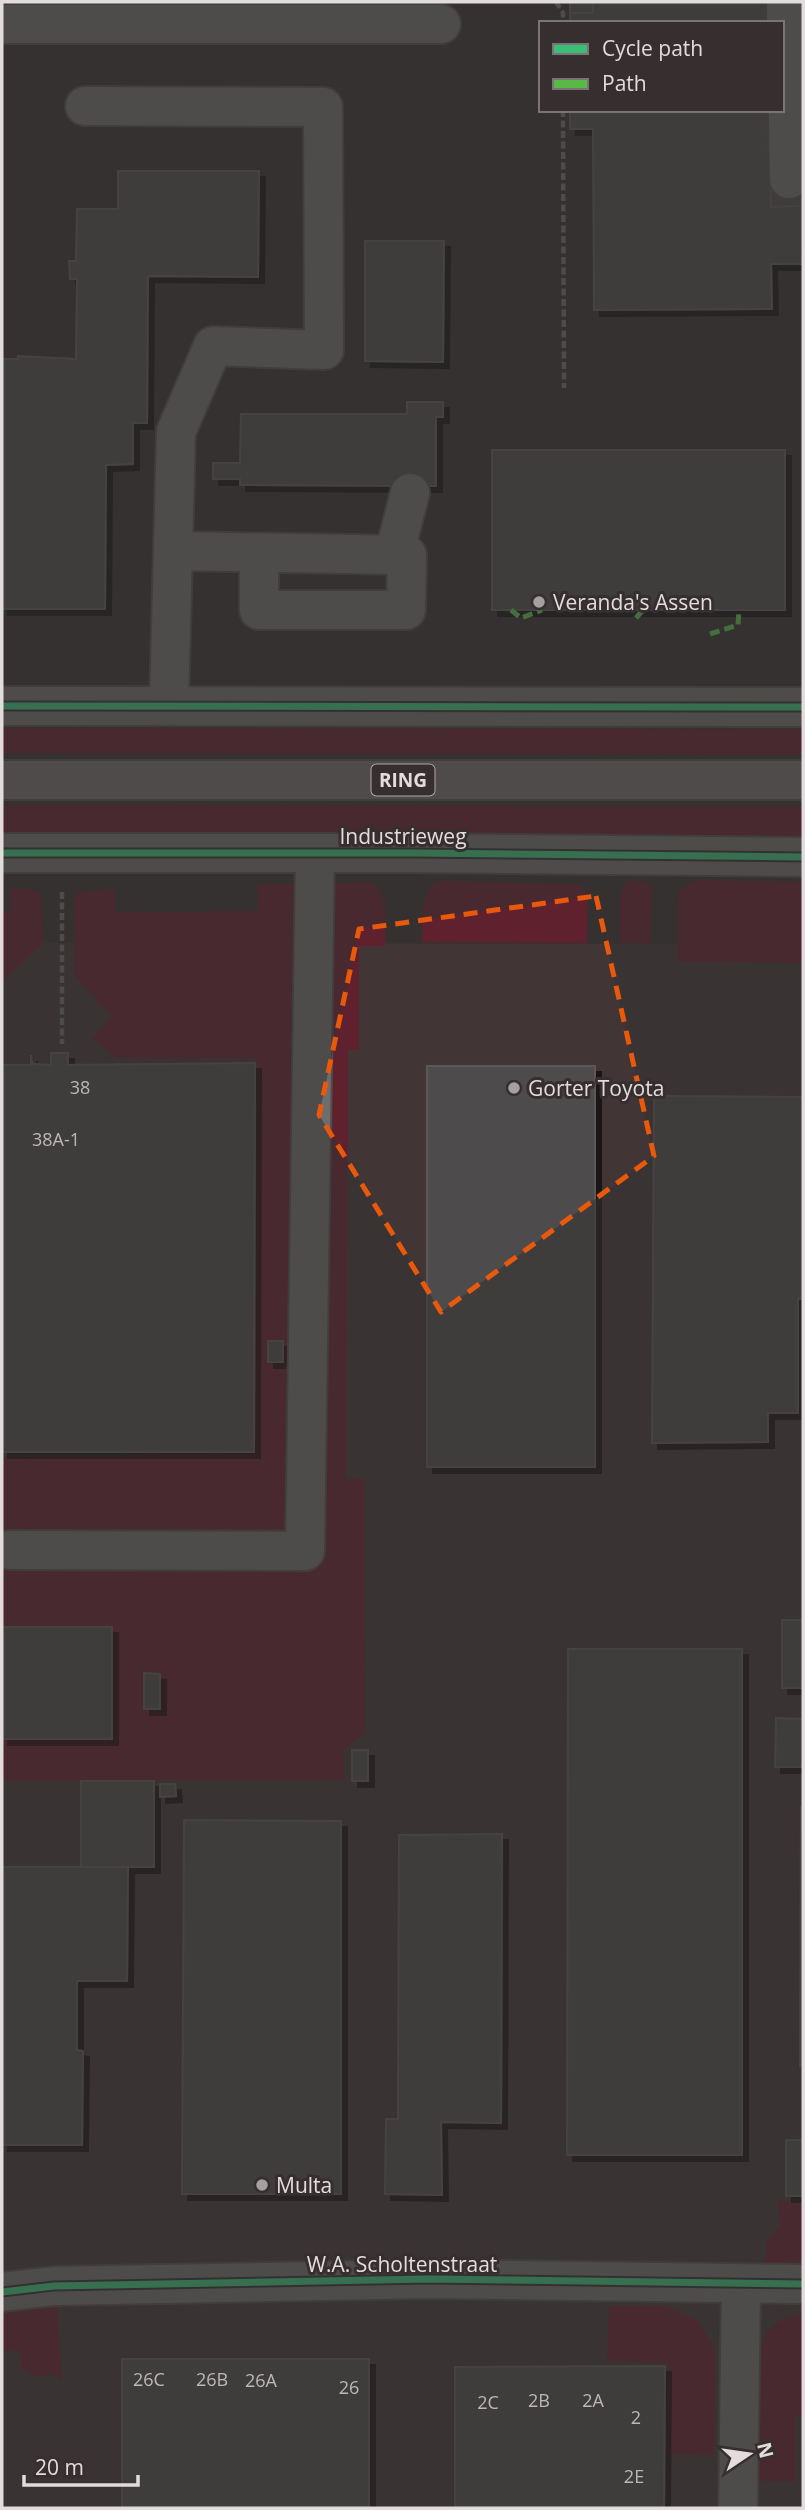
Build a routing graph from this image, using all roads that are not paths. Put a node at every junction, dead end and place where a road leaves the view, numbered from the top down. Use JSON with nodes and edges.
{"nodes":[{"id":1,"x":786,"y":2,"type":"edge"},
{"id":2,"x":121,"y":13,"type":"edge"},
{"id":3,"x":2,"y":24,"type":"edge"},
{"id":4,"x":441,"y":24,"type":"dead end"},
{"id":5,"x":85,"y":106,"type":"dead end"},
{"id":6,"x":789,"y":179,"type":"dead end"},
{"id":7,"x":410,"y":493,"type":"dead end"},
{"id":8,"x":174,"y":551,"type":"junction"},
{"id":9,"x":259,"y":553,"type":"junction"},
{"id":10,"x":394,"y":555,"type":"junction"},
{"id":11,"x":2,"y":706,"type":"edge"},
{"id":12,"x":169,"y":706,"type":"junction"},
{"id":13,"x":803,"y":707,"type":"edge"},
{"id":14,"x":2,"y":780,"type":"edge"},
{"id":15,"x":803,"y":780,"type":"edge"},
{"id":16,"x":2,"y":853,"type":"edge"},
{"id":17,"x":315,"y":853,"type":"junction"},
{"id":18,"x":803,"y":858,"type":"edge"},
{"id":19,"x":11,"y":1550,"type":"dead end"},
{"id":20,"x":803,"y":2284,"type":"edge"},
{"id":21,"x":741,"y":2285,"type":"junction"},
{"id":22,"x":2,"y":2292,"type":"edge"},
{"id":23,"x":738,"y":2508,"type":"edge"}],
"edges":[{"from":1,"to":6,"type":"street"},
{"from":2,"to":3,"type":"street"},
{"from":2,"to":4,"type":"street"},
{"from":5,"to":8,"type":"street"},
{"from":7,"to":10,"type":"street"},
{"from":8,"to":9,"type":"street"},
{"from":8,"to":12,"type":"street"},
{"from":9,"to":10,"type":"street"},
{"from":9,"to":10,"type":"street"},
{"from":11,"to":12,"type":"street"},
{"from":12,"to":13,"type":"street"},
{"from":14,"to":15,"type":"main road","number":"RING"},
{"from":16,"to":17,"type":"street","name":"Industrieweg"},
{"from":17,"to":18,"type":"street","name":"Industrieweg"},
{"from":17,"to":19,"type":"street"},
{"from":20,"to":21,"type":"street","name":"W.A. Scholtenstraat"},
{"from":21,"to":22,"type":"street","name":"W.A. Scholtenstraat"},
{"from":21,"to":23,"type":"street"}]}
